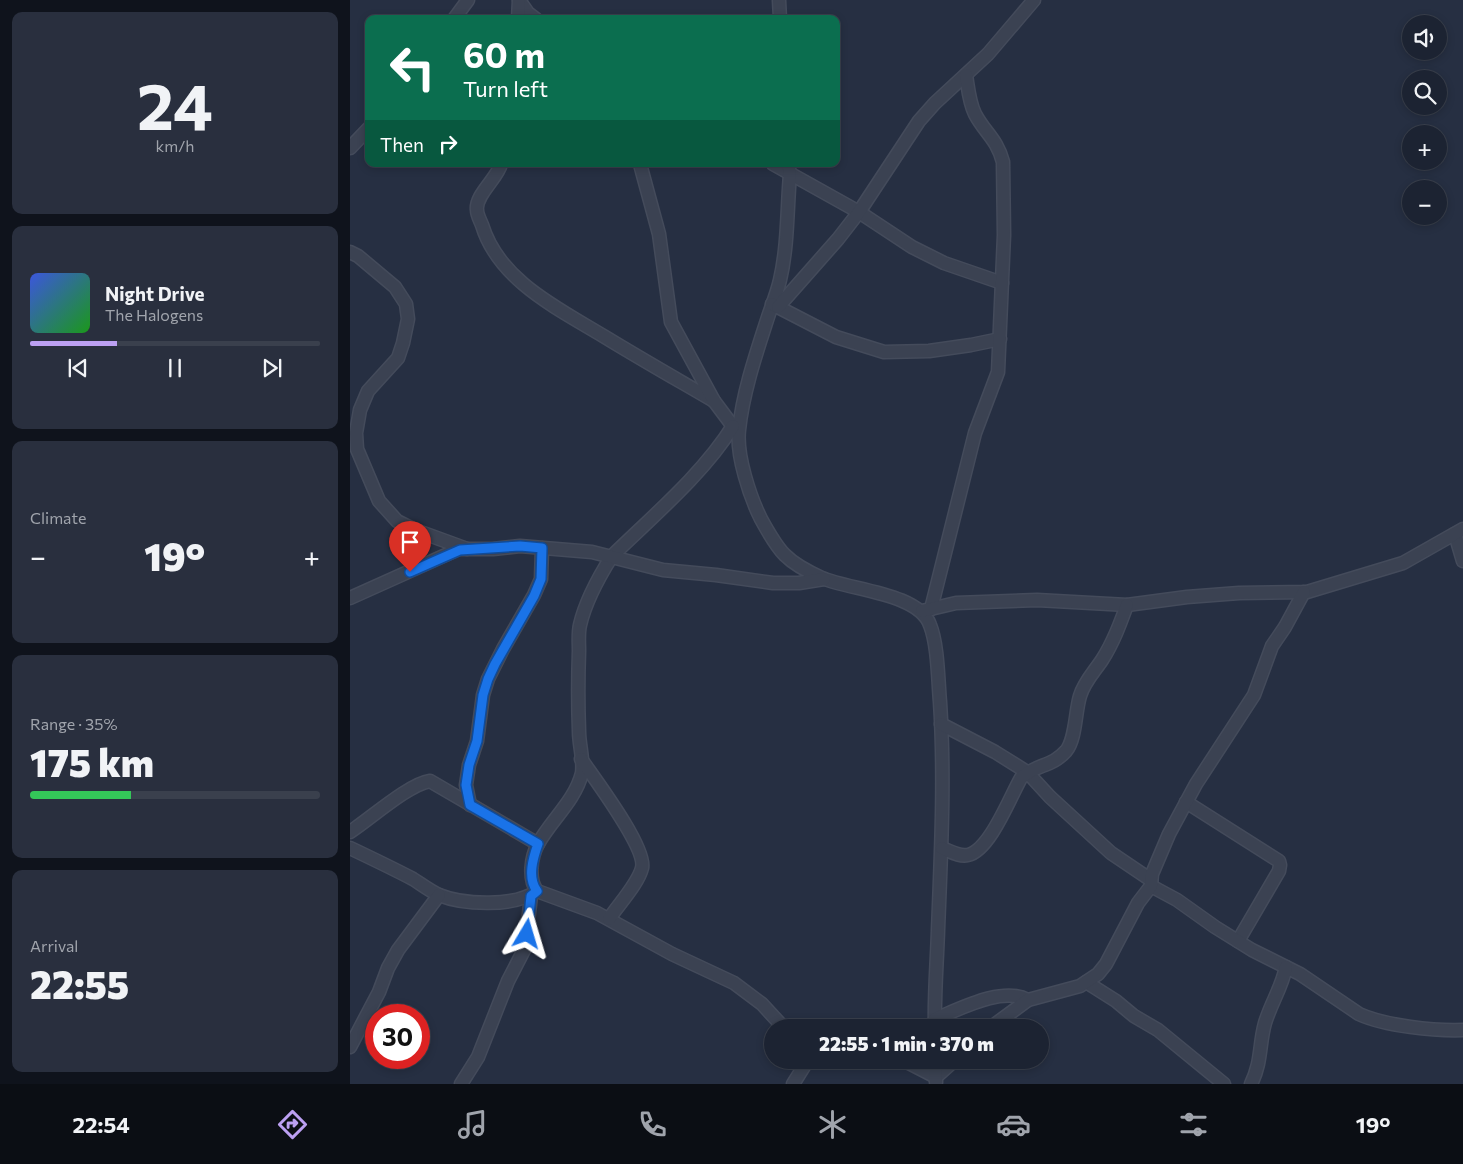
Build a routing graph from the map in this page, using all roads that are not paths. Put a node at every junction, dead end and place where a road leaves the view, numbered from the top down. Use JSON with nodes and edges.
{"nodes":[{"id":1,"x":468,"y":0,"type":"edge"},
{"id":2,"x":519,"y":0,"type":"edge"},
{"id":3,"x":779,"y":0,"type":"edge"},
{"id":4,"x":1030,"y":1,"type":"edge"},
{"id":5,"x":457,"y":15,"type":"edge"},
{"id":6,"x":518,"y":15,"type":"edge"},
{"id":7,"x":531,"y":15,"type":"edge"},
{"id":8,"x":780,"y":15,"type":"edge"},
{"id":9,"x":966,"y":75,"type":"junction"},
{"id":10,"x":365,"y":132,"type":"edge"},
{"id":11,"x":350,"y":148,"type":"edge"},
{"id":12,"x":500,"y":167,"type":"edge"},
{"id":13,"x":641,"y":167,"type":"edge"},
{"id":14,"x":789,"y":169,"type":"edge"},
{"id":15,"x":859,"y":212,"type":"junction"},
{"id":16,"x":350,"y":252,"type":"edge"},
{"id":17,"x":1002,"y":283,"type":"junction"},
{"id":18,"x":775,"y":305,"type":"junction"},
{"id":19,"x":1000,"y":339,"type":"junction"},
{"id":20,"x":714,"y":401,"type":"junction"},
{"id":21,"x":736,"y":429,"type":"junction"},
{"id":22,"x":357,"y":449,"type":"junction"},
{"id":23,"x":350,"y":462,"type":"edge"},
{"id":24,"x":1459,"y":531,"type":"edge"},
{"id":25,"x":542,"y":548,"type":"junction"},
{"id":26,"x":467,"y":549,"type":"junction"},
{"id":27,"x":612,"y":556,"type":"junction"},
{"id":28,"x":1463,"y":561,"type":"edge"},
{"id":29,"x":824,"y":579,"type":"junction"},
{"id":30,"x":1304,"y":592,"type":"junction"},
{"id":31,"x":350,"y":598,"type":"edge"},
{"id":32,"x":1127,"y":605,"type":"junction"},
{"id":33,"x":927,"y":610,"type":"junction"},
{"id":34,"x":941,"y":724,"type":"junction"},
{"id":35,"x":581,"y":758,"type":"junction"},
{"id":36,"x":1027,"y":772,"type":"junction"},
{"id":37,"x":1186,"y":802,"type":"junction"},
{"id":38,"x":470,"y":805,"type":"junction"},
{"id":39,"x":350,"y":832,"type":"edge"},
{"id":40,"x":538,"y":844,"type":"junction"},
{"id":41,"x":350,"y":848,"type":"edge"},
{"id":42,"x":942,"y":848,"type":"junction"},
{"id":43,"x":1151,"y":883,"type":"junction"},
{"id":44,"x":534,"y":893,"type":"junction"},
{"id":45,"x":439,"y":895,"type":"junction"},
{"id":46,"x":609,"y":919,"type":"junction"},
{"id":47,"x":1238,"y":941,"type":"junction"},
{"id":48,"x":1286,"y":967,"type":"junction"},
{"id":49,"x":1086,"y":982,"type":"junction"},
{"id":50,"x":1028,"y":1000,"type":"junction"},
{"id":51,"x":776,"y":1019,"type":"edge"},
{"id":52,"x":933,"y":1019,"type":"edge"},
{"id":53,"x":944,"y":1019,"type":"edge"},
{"id":54,"x":1002,"y":1019,"type":"edge"},
{"id":55,"x":1463,"y":1030,"type":"edge"},
{"id":56,"x":350,"y":1047,"type":"edge"},
{"id":57,"x":802,"y":1069,"type":"edge"},
{"id":58,"x":918,"y":1069,"type":"edge"},
{"id":59,"x":946,"y":1069,"type":"edge"},
{"id":60,"x":936,"y":1080,"type":"edge"},
{"id":61,"x":462,"y":1084,"type":"edge"},
{"id":62,"x":792,"y":1084,"type":"edge"},
{"id":63,"x":1224,"y":1084,"type":"edge"},
{"id":64,"x":1251,"y":1084,"type":"edge"}],
"edges":[{"from":1,"to":5,"type":"street"},
{"from":2,"to":6,"type":"street"},
{"from":2,"to":7,"type":"street"},
{"from":3,"to":8,"type":"street"},
{"from":4,"to":9,"type":"street"},
{"from":9,"to":15,"type":"street"},
{"from":9,"to":17,"type":"street"},
{"from":10,"to":11,"type":"street"},
{"from":12,"to":20,"type":"street"},
{"from":13,"to":20,"type":"street"},
{"from":14,"to":15,"type":"street"},
{"from":14,"to":18,"type":"street"},
{"from":15,"to":17,"type":"street"},
{"from":15,"to":18,"type":"street"},
{"from":16,"to":22,"type":"street"},
{"from":17,"to":19,"type":"street"},
{"from":18,"to":19,"type":"street"},
{"from":18,"to":21,"type":"street"},
{"from":19,"to":33,"type":"street"},
{"from":20,"to":21,"type":"street"},
{"from":21,"to":27,"type":"street"},
{"from":21,"to":29,"type":"street"},
{"from":22,"to":23,"type":"street"},
{"from":22,"to":26,"type":"street"},
{"from":24,"to":28,"type":"street"},
{"from":24,"to":30,"type":"street"},
{"from":25,"to":26,"type":"street"},
{"from":25,"to":27,"type":"street"},
{"from":25,"to":38,"type":"street"},
{"from":26,"to":31,"type":"street"},
{"from":27,"to":29,"type":"street"},
{"from":27,"to":35,"type":"street"},
{"from":29,"to":33,"type":"street"},
{"from":30,"to":32,"type":"street"},
{"from":30,"to":37,"type":"street"},
{"from":32,"to":33,"type":"street"},
{"from":32,"to":36,"type":"street"},
{"from":33,"to":34,"type":"street"},
{"from":34,"to":36,"type":"street"},
{"from":34,"to":42,"type":"street"},
{"from":35,"to":40,"type":"street"},
{"from":35,"to":46,"type":"street"},
{"from":36,"to":42,"type":"street"},
{"from":36,"to":43,"type":"street"},
{"from":37,"to":43,"type":"street"},
{"from":37,"to":47,"type":"street"},
{"from":38,"to":39,"type":"street"},
{"from":38,"to":40,"type":"street"},
{"from":40,"to":44,"type":"street"},
{"from":41,"to":45,"type":"street"},
{"from":42,"to":52,"type":"street"},
{"from":43,"to":47,"type":"street"},
{"from":43,"to":49,"type":"street"},
{"from":44,"to":45,"type":"street"},
{"from":44,"to":46,"type":"street"},
{"from":44,"to":61,"type":"street"},
{"from":45,"to":56,"type":"street"},
{"from":46,"to":51,"type":"street"},
{"from":47,"to":48,"type":"street"},
{"from":48,"to":55,"type":"street"},
{"from":48,"to":64,"type":"street"},
{"from":49,"to":50,"type":"street"},
{"from":49,"to":63,"type":"street"},
{"from":50,"to":53,"type":"street"},
{"from":50,"to":54,"type":"street"},
{"from":57,"to":62,"type":"street"},
{"from":58,"to":60,"type":"street"},
{"from":59,"to":60,"type":"street"}]}
